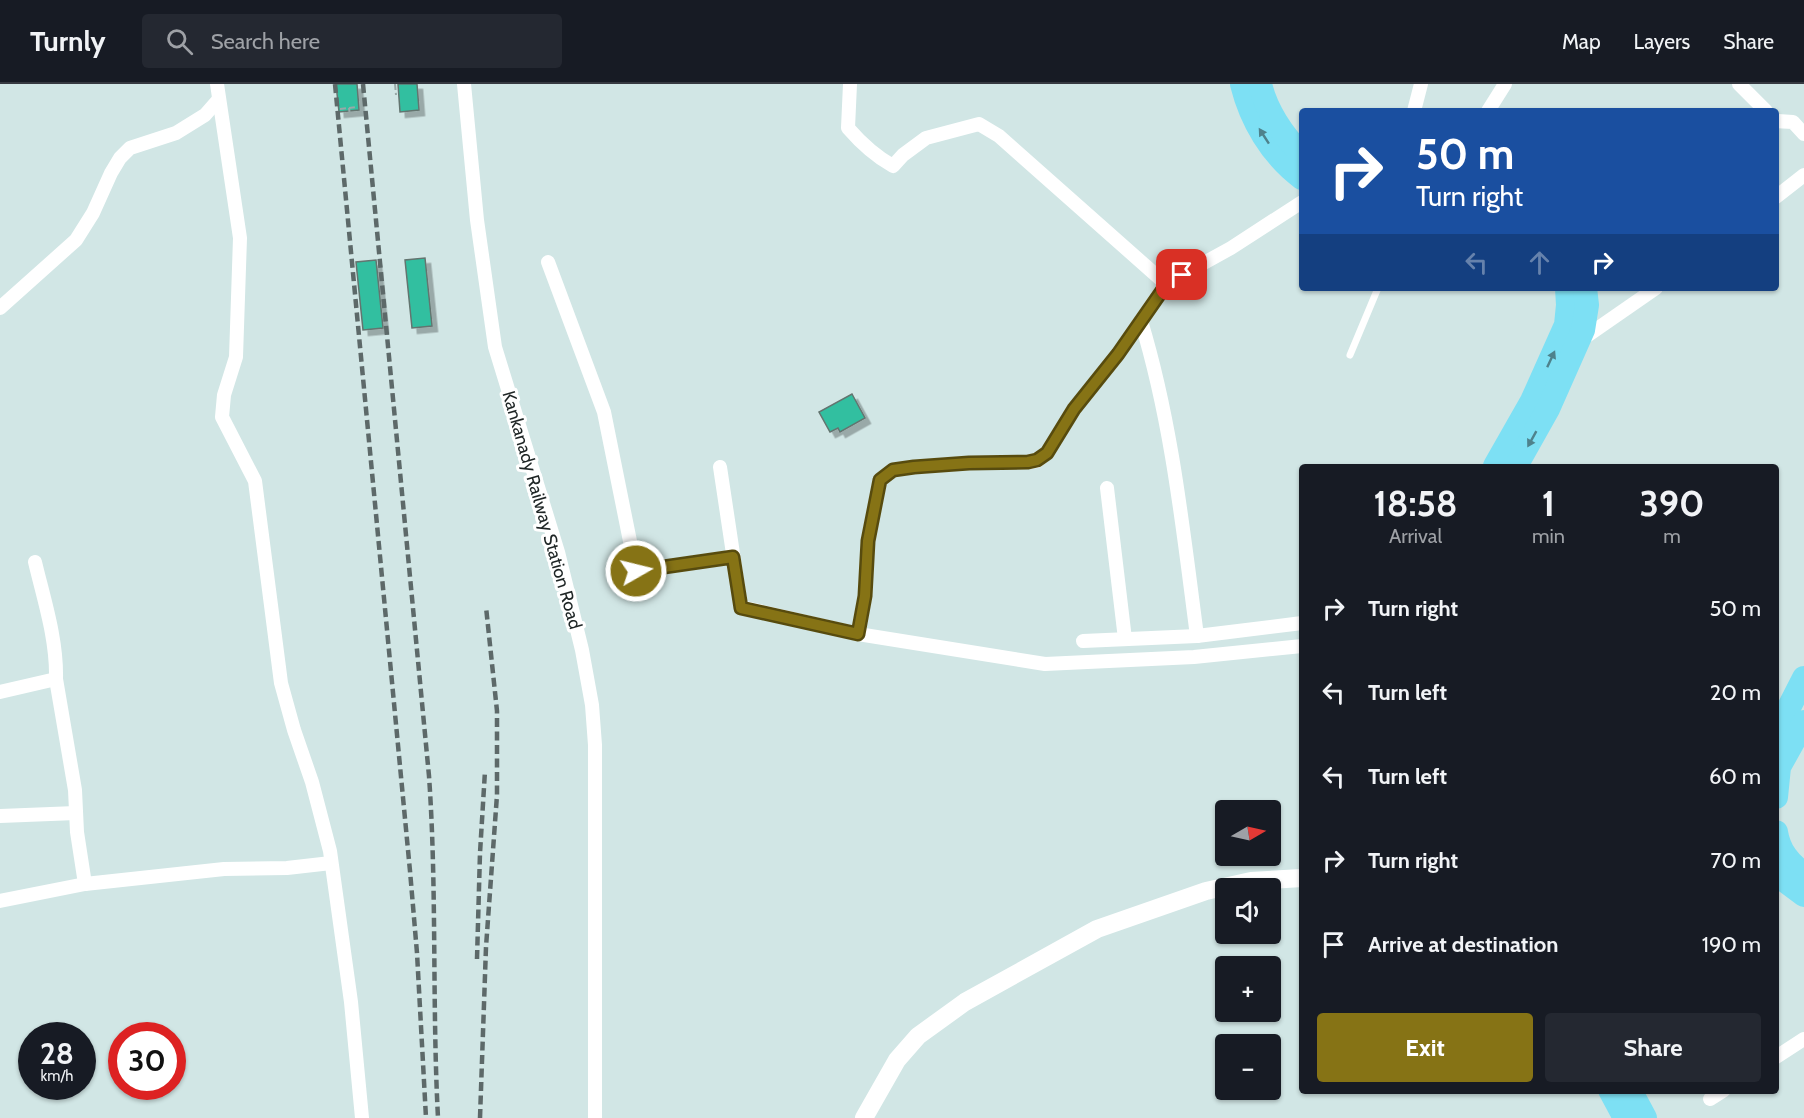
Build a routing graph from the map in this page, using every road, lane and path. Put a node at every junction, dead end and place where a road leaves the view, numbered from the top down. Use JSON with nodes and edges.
{"nodes":[{"id":1,"x":217,"y":84,"type":"edge"},
{"id":2,"x":395,"y":84,"type":"edge"},
{"id":3,"x":464,"y":84,"type":"edge"},
{"id":4,"x":850,"y":84,"type":"edge"},
{"id":5,"x":1242,"y":84,"type":"edge"},
{"id":6,"x":1260,"y":84,"type":"edge"},
{"id":7,"x":1421,"y":84,"type":"edge"},
{"id":8,"x":1505,"y":84,"type":"edge"},
{"id":9,"x":1739,"y":84,"type":"edge"},
{"id":10,"x":396,"y":95,"type":"dead end"},
{"id":11,"x":219,"y":99,"type":"junction"},
{"id":12,"x":357,"y":107,"type":"dead end"},
{"id":13,"x":340,"y":108,"type":"dead end"},
{"id":14,"x":349,"y":108,"type":"junction"},
{"id":15,"x":1415,"y":108,"type":"edge"},
{"id":16,"x":1490,"y":108,"type":"edge"},
{"id":17,"x":1763,"y":108,"type":"edge"},
{"id":18,"x":350,"y":116,"type":"dead end"},
{"id":19,"x":1779,"y":121,"type":"edge"},
{"id":20,"x":1804,"y":134,"type":"edge"},
{"id":21,"x":1299,"y":151,"type":"edge"},
{"id":22,"x":1299,"y":175,"type":"edge"},
{"id":23,"x":1804,"y":175,"type":"edge"},
{"id":24,"x":1779,"y":195,"type":"edge"},
{"id":25,"x":1299,"y":204,"type":"edge"},
{"id":26,"x":548,"y":262,"type":"dead end"},
{"id":27,"x":1166,"y":285,"type":"junction"},
{"id":28,"x":1376,"y":291,"type":"edge"},
{"id":29,"x":1567,"y":291,"type":"edge"},
{"id":30,"x":1585,"y":291,"type":"edge"},
{"id":31,"x":1652,"y":291,"type":"edge"},
{"id":32,"x":0,"y":308,"type":"edge"},
{"id":33,"x":1141,"y":321,"type":"junction"},
{"id":34,"x":1578,"y":342,"type":"junction"},
{"id":35,"x":1350,"y":355,"type":"dead end"},
{"id":36,"x":1540,"y":405,"type":"junction"},
{"id":37,"x":1496,"y":464,"type":"edge"},
{"id":38,"x":1517,"y":464,"type":"edge"},
{"id":39,"x":720,"y":467,"type":"dead end"},
{"id":40,"x":1107,"y":488,"type":"dead end"},
{"id":41,"x":733,"y":557,"type":"junction"},
{"id":42,"x":35,"y":562,"type":"dead end"},
{"id":43,"x":1299,"y":623,"type":"edge"},
{"id":44,"x":858,"y":634,"type":"junction"},
{"id":45,"x":1197,"y":636,"type":"junction"},
{"id":46,"x":1125,"y":639,"type":"junction"},
{"id":47,"x":1083,"y":641,"type":"dead end"},
{"id":48,"x":1299,"y":646,"type":"edge"},
{"id":49,"x":56,"y":679,"type":"junction"},
{"id":50,"x":1792,"y":691,"type":"edge"},
{"id":51,"x":0,"y":692,"type":"edge"},
{"id":52,"x":1804,"y":722,"type":"edge"},
{"id":53,"x":1779,"y":725,"type":"edge"},
{"id":54,"x":1779,"y":767,"type":"edge"},
{"id":55,"x":76,"y":813,"type":"junction"},
{"id":56,"x":0,"y":816,"type":"edge"},
{"id":57,"x":1779,"y":846,"type":"edge"},
{"id":58,"x":331,"y":863,"type":"junction"},
{"id":59,"x":1804,"y":874,"type":"edge"},
{"id":60,"x":1779,"y":876,"type":"edge"},
{"id":61,"x":1299,"y":878,"type":"edge"},
{"id":62,"x":85,"y":884,"type":"junction"},
{"id":63,"x":1804,"y":895,"type":"edge"},
{"id":64,"x":0,"y":901,"type":"edge"},
{"id":65,"x":1804,"y":1039,"type":"edge"},
{"id":66,"x":1779,"y":1054,"type":"edge"},
{"id":67,"x":1612,"y":1094,"type":"edge"},
{"id":68,"x":1632,"y":1094,"type":"edge"},
{"id":69,"x":1718,"y":1094,"type":"edge"},
{"id":70,"x":1710,"y":1099,"type":"dead end"},
{"id":71,"x":362,"y":1118,"type":"edge"},
{"id":72,"x":595,"y":1118,"type":"edge"},
{"id":73,"x":864,"y":1118,"type":"edge"},
{"id":74,"x":1625,"y":1118,"type":"edge"},
{"id":75,"x":1645,"y":1118,"type":"edge"}],
"edges":[{"from":1,"to":11,"type":"street"},
{"from":2,"to":10,"type":"path"},
{"from":3,"to":72,"type":"street","name":"Kankanady Railway Station Road"},
{"from":4,"to":27,"type":"street"},
{"from":22,"to":5,"type":"highway","one_way":true},
{"from":6,"to":21,"type":"highway"},
{"from":7,"to":15,"type":"street"},
{"from":8,"to":16,"type":"street"},
{"from":9,"to":17,"type":"street"},
{"from":11,"to":32,"type":"street"},
{"from":11,"to":58,"type":"street"},
{"from":12,"to":14,"type":"path"},
{"from":13,"to":14,"type":"path"},
{"from":14,"to":18,"type":"path"},
{"from":19,"to":20,"type":"street"},
{"from":23,"to":24,"type":"street"},
{"from":25,"to":27,"type":"street"},
{"from":26,"to":41,"type":"street"},
{"from":27,"to":33,"type":"street"},
{"from":28,"to":35,"type":"lane"},
{"from":36,"to":29,"type":"highway","one_way":true},
{"from":30,"to":34,"type":"highway"},
{"from":31,"to":34,"type":"street"},
{"from":33,"to":44,"type":"street"},
{"from":33,"to":45,"type":"street"},
{"from":34,"to":36,"type":"highway"},
{"from":36,"to":37,"type":"highway"},
{"from":36,"to":38,"type":"highway","one_way":true},
{"from":39,"to":41,"type":"street"},
{"from":40,"to":46,"type":"street"},
{"from":41,"to":44,"type":"street"},
{"from":42,"to":49,"type":"street"},
{"from":43,"to":45,"type":"street"},
{"from":44,"to":48,"type":"street"},
{"from":45,"to":46,"type":"street"},
{"from":46,"to":47,"type":"street"},
{"from":49,"to":51,"type":"street"},
{"from":49,"to":55,"type":"street"},
{"from":50,"to":53,"type":"highway"},
{"from":52,"to":54,"type":"highway"},
{"from":55,"to":56,"type":"street"},
{"from":55,"to":62,"type":"street"},
{"from":57,"to":59,"type":"highway"},
{"from":58,"to":62,"type":"street"},
{"from":58,"to":71,"type":"street"},
{"from":60,"to":63,"type":"highway"},
{"from":61,"to":73,"type":"street"},
{"from":62,"to":64,"type":"street"},
{"from":65,"to":66,"type":"street"},
{"from":67,"to":74,"type":"highway"},
{"from":68,"to":75,"type":"highway"},
{"from":69,"to":70,"type":"street"}]}
